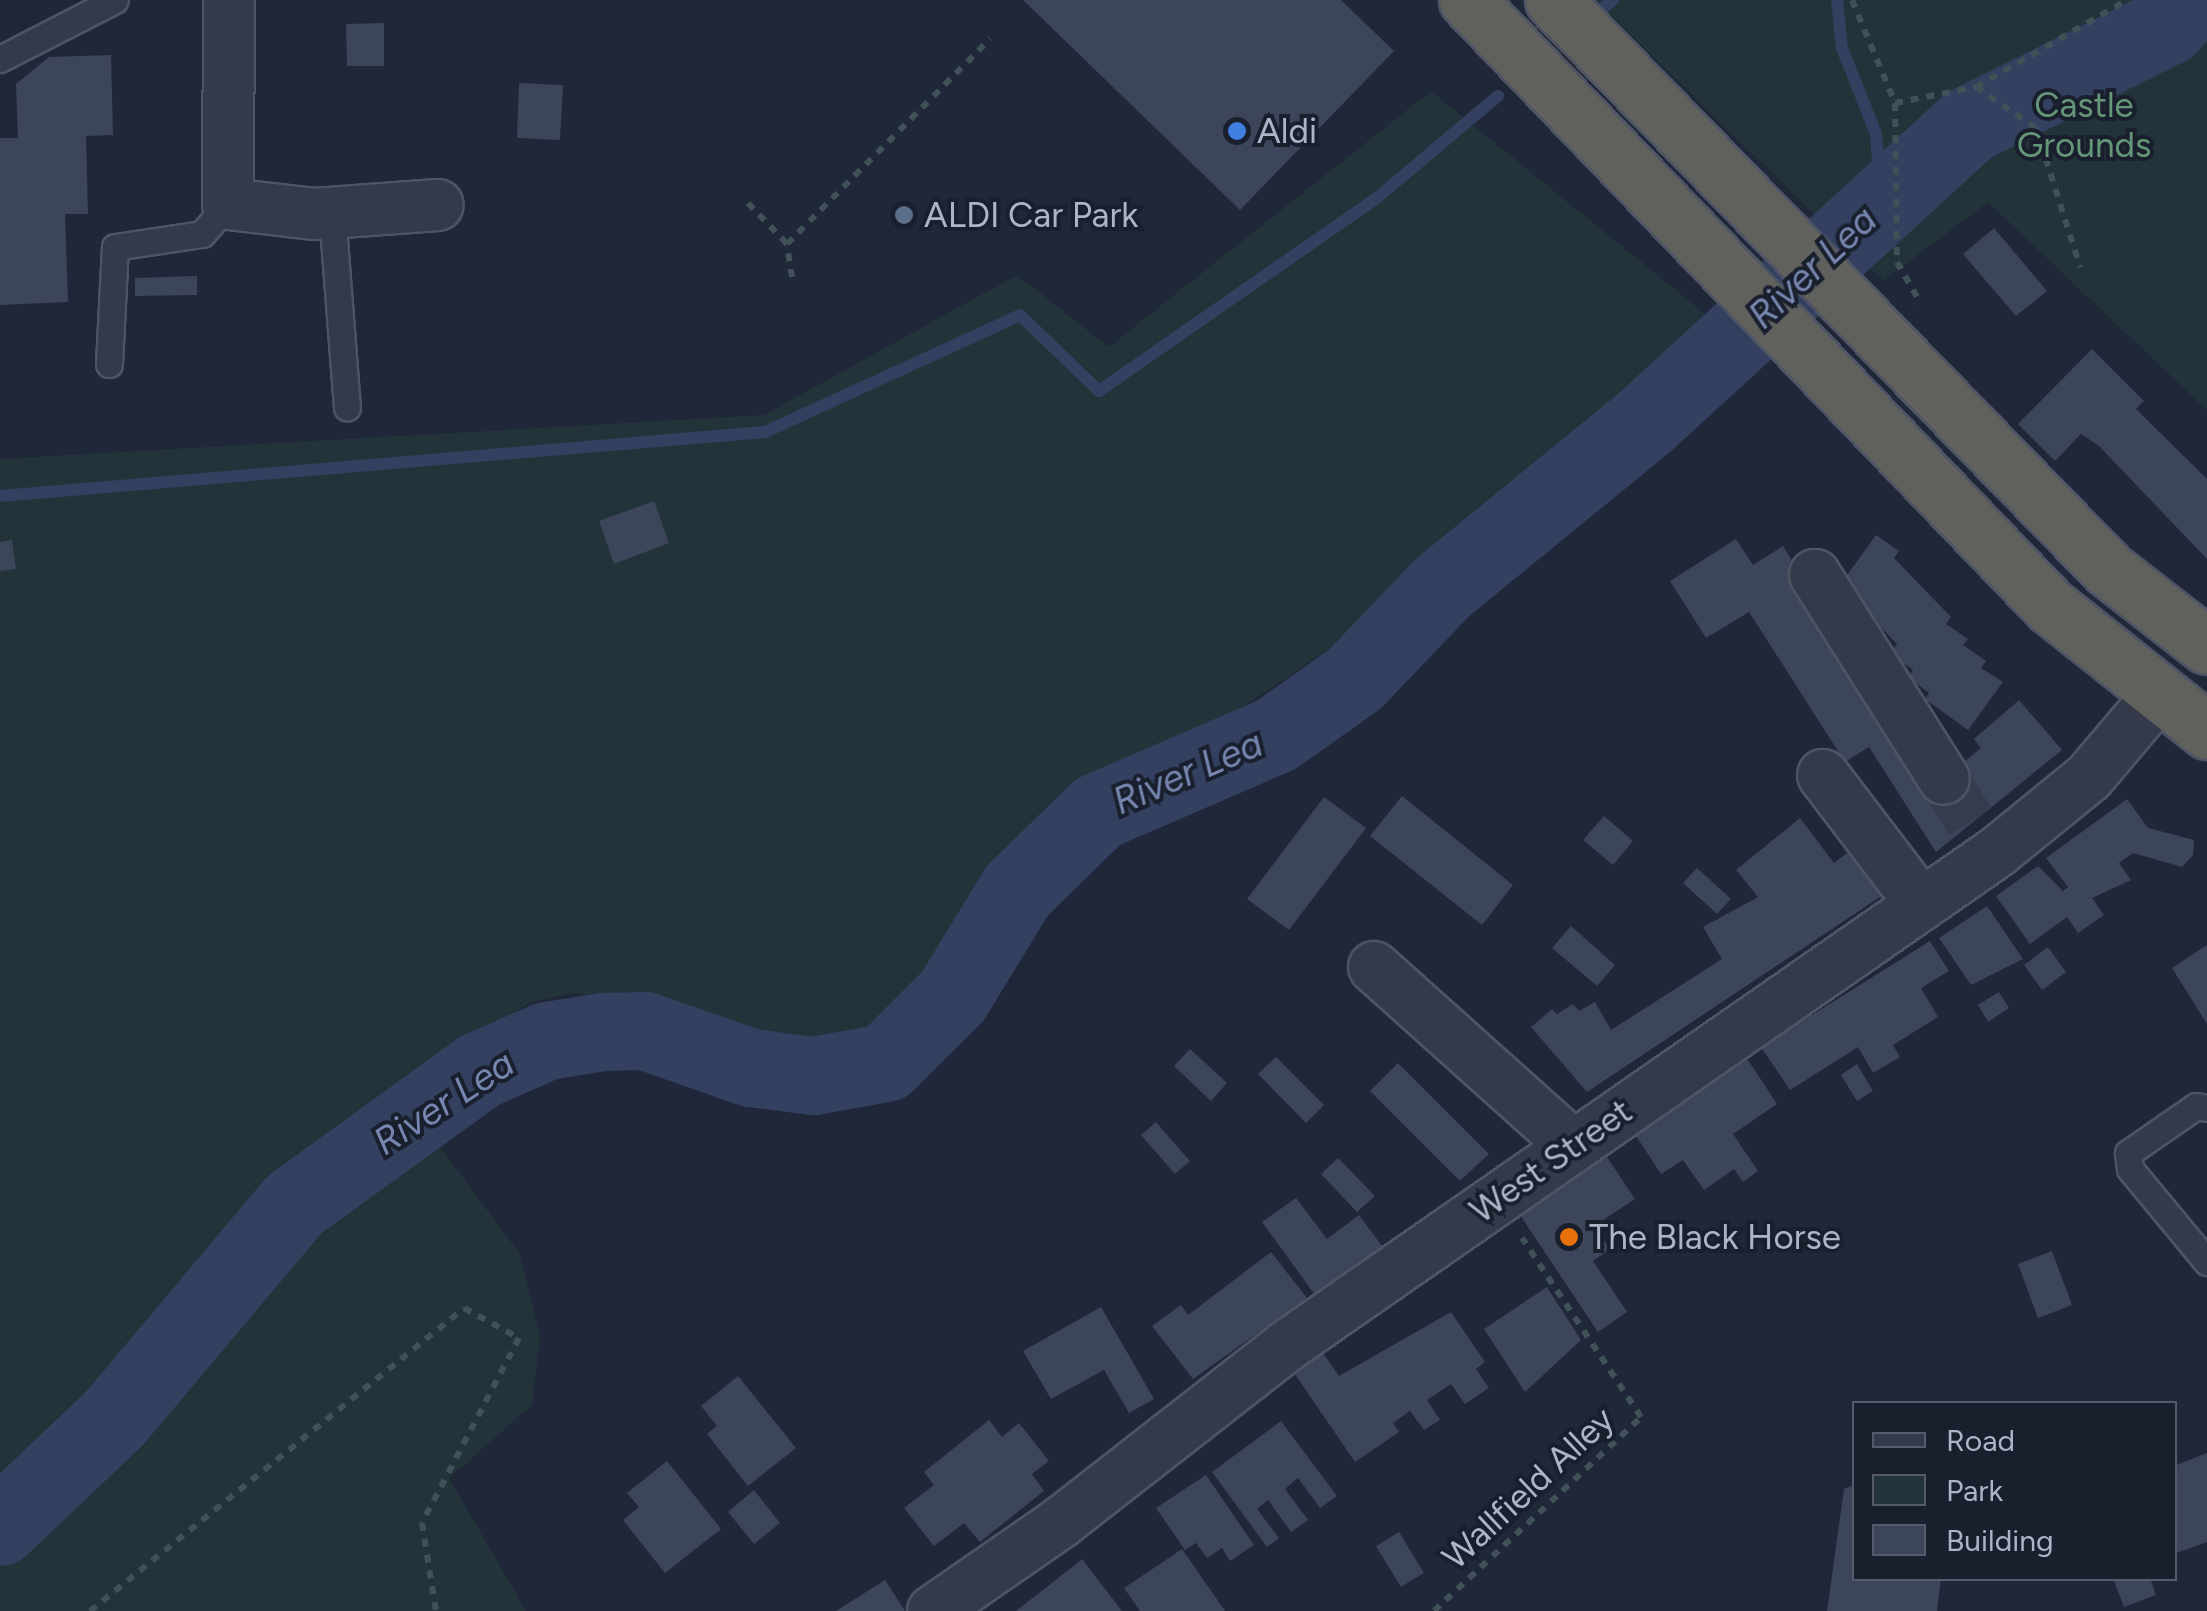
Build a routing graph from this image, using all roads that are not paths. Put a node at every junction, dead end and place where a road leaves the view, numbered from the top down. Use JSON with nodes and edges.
{"nodes":[{"id":1,"x":114,"y":0,"type":"edge"},
{"id":2,"x":229,"y":0,"type":"edge"},
{"id":3,"x":1467,"y":0,"type":"edge"},
{"id":4,"x":1553,"y":0,"type":"edge"},
{"id":5,"x":0,"y":58,"type":"edge"},
{"id":6,"x":228,"y":204,"type":"junction"},
{"id":7,"x":438,"y":205,"type":"dead end"},
{"id":8,"x":332,"y":213,"type":"junction"},
{"id":9,"x":109,"y":364,"type":"dead end"},
{"id":10,"x":347,"y":408,"type":"dead end"},
{"id":11,"x":1814,"y":575,"type":"dead end"},
{"id":12,"x":2207,"y":646,"type":"edge"},
{"id":13,"x":2156,"y":698,"type":"junction"},
{"id":14,"x":2207,"y":731,"type":"edge"},
{"id":15,"x":1823,"y":775,"type":"dead end"},
{"id":16,"x":1944,"y":780,"type":"tunnel mouth"},
{"id":17,"x":1922,"y":905,"type":"junction"},
{"id":18,"x":1374,"y":967,"type":"dead end"},
{"id":19,"x":2207,"y":1108,"type":"edge"},
{"id":20,"x":1571,"y":1144,"type":"junction"},
{"id":21,"x":2207,"y":1262,"type":"edge"},
{"id":22,"x":933,"y":1611,"type":"edge"}],
"edges":[{"from":1,"to":5,"type":"lane"},
{"from":2,"to":6,"type":"street"},
{"from":3,"to":13,"type":"highway"},
{"from":4,"to":12,"type":"highway"},
{"from":6,"to":8,"type":"street"},
{"from":6,"to":9,"type":"lane"},
{"from":7,"to":8,"type":"street"},
{"from":8,"to":10,"type":"lane"},
{"from":11,"to":16,"type":"street"},
{"from":13,"to":14,"type":"highway"},
{"from":13,"to":17,"type":"street","name":"West Street"},
{"from":15,"to":17,"type":"street"},
{"from":17,"to":20,"type":"street","name":"West Street"},
{"from":18,"to":20,"type":"street"},
{"from":19,"to":21,"type":"lane"},
{"from":20,"to":22,"type":"street","name":"West Street"}]}
